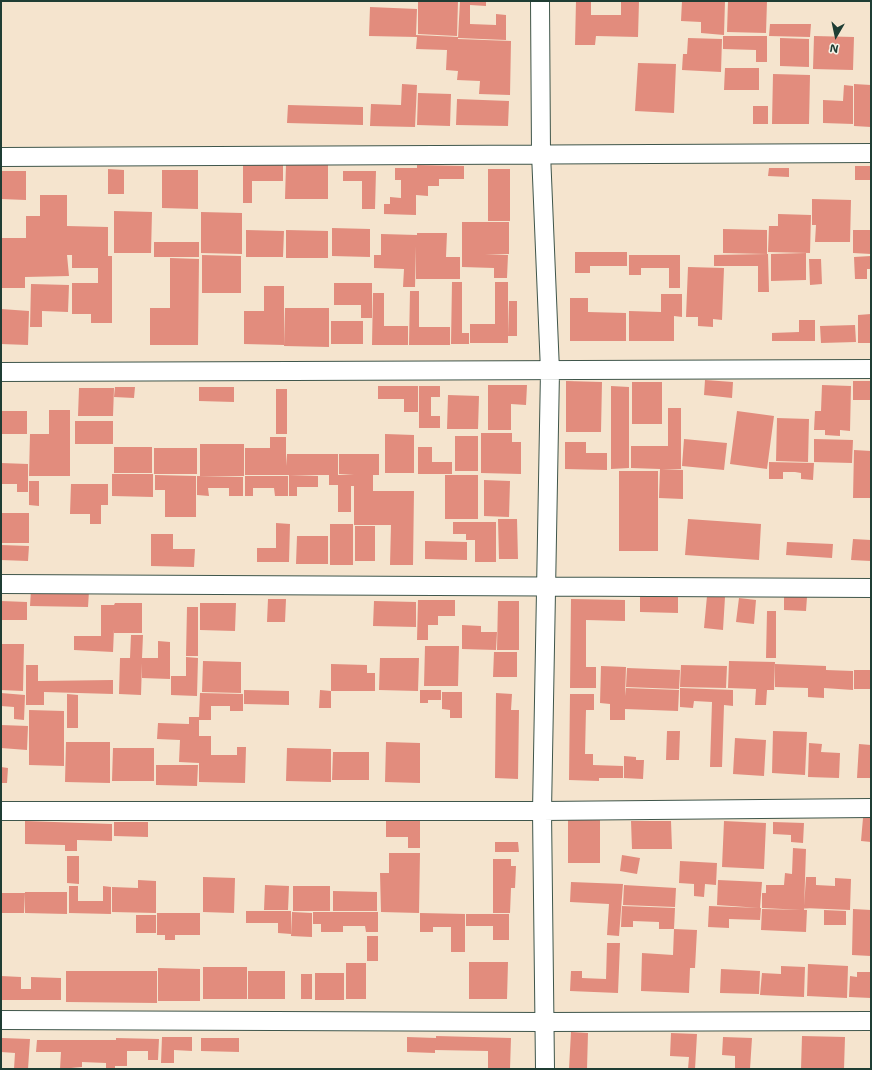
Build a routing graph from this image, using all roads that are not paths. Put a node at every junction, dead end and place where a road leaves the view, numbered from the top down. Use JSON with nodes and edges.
{"nodes":[{"id":1,"x":540,"y":1,"type":"edge"},
{"id":2,"x":871,"y":152,"type":"edge"},
{"id":3,"x":541,"y":153,"type":"junction"},
{"id":4,"x":1,"y":158,"type":"edge"},
{"id":5,"x":871,"y":370,"type":"edge"},
{"id":6,"x":550,"y":371,"type":"junction"},
{"id":7,"x":1,"y":372,"type":"edge"},
{"id":8,"x":1,"y":584,"type":"edge"},
{"id":9,"x":546,"y":586,"type":"junction"},
{"id":10,"x":871,"y":588,"type":"edge"},
{"id":11,"x":871,"y":808,"type":"edge"},
{"id":12,"x":1,"y":811,"type":"edge"},
{"id":13,"x":542,"y":811,"type":"junction"},
{"id":14,"x":1,"y":1020,"type":"edge"},
{"id":15,"x":871,"y":1021,"type":"edge"},
{"id":16,"x":544,"y":1022,"type":"junction"},
{"id":17,"x":545,"y":1069,"type":"edge"}],
"edges":[{"from":1,"to":3,"type":"street"},
{"from":2,"to":3,"type":"street"},
{"from":3,"to":4,"type":"street"},
{"from":3,"to":6,"type":"street"},
{"from":5,"to":6,"type":"street"},
{"from":6,"to":7,"type":"street"},
{"from":6,"to":9,"type":"street"},
{"from":8,"to":9,"type":"street"},
{"from":9,"to":10,"type":"street"},
{"from":9,"to":13,"type":"street"},
{"from":11,"to":13,"type":"street"},
{"from":12,"to":13,"type":"street"},
{"from":13,"to":16,"type":"street"},
{"from":14,"to":16,"type":"street"},
{"from":15,"to":16,"type":"street"},
{"from":16,"to":17,"type":"street"}]}
